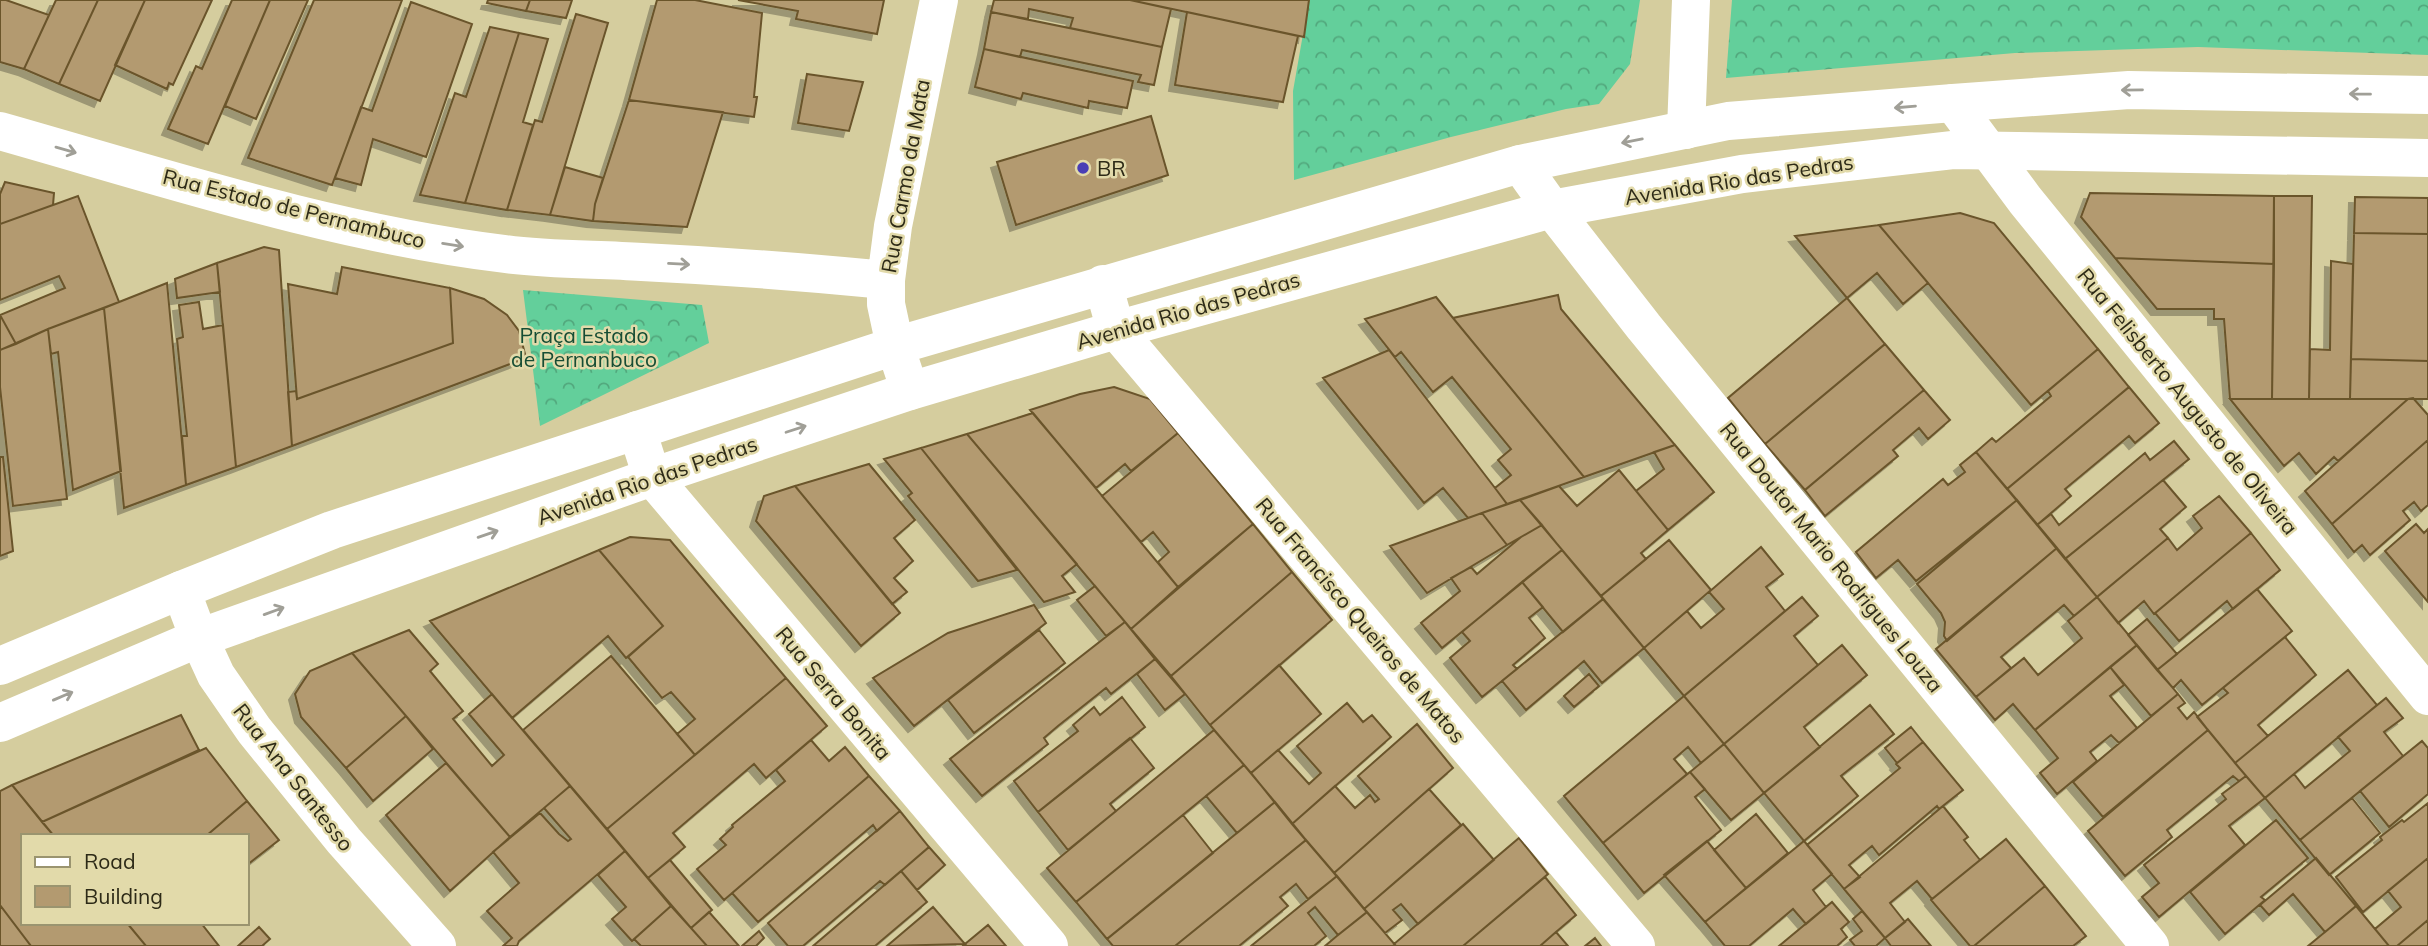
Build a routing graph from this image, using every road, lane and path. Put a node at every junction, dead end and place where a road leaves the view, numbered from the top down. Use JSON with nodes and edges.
{"nodes":[{"id":1,"x":939,"y":0,"type":"edge"},
{"id":2,"x":1691,"y":0,"type":"edge"},
{"id":3,"x":2428,"y":95,"type":"edge"},
{"id":4,"x":1953,"y":103,"type":"junction"},
{"id":5,"x":1686,"y":130,"type":"junction"},
{"id":6,"x":0,"y":131,"type":"edge"},
{"id":7,"x":1990,"y":152,"type":"junction"},
{"id":8,"x":2428,"y":158,"type":"edge"},
{"id":9,"x":1520,"y":164,"type":"junction"},
{"id":10,"x":1552,"y":209,"type":"junction"},
{"id":11,"x":886,"y":280,"type":"junction"},
{"id":12,"x":1103,"y":284,"type":"junction"},
{"id":13,"x":1116,"y":330,"type":"junction"},
{"id":14,"x":895,"y":346,"type":"junction"},
{"id":15,"x":910,"y":391,"type":"junction"},
{"id":16,"x":636,"y":430,"type":"junction"},
{"id":17,"x":652,"y":477,"type":"junction"},
{"id":18,"x":181,"y":590,"type":"junction"},
{"id":19,"x":199,"y":638,"type":"junction"},
{"id":20,"x":0,"y":666,"type":"edge"},
{"id":21,"x":2428,"y":696,"type":"edge"},
{"id":22,"x":0,"y":723,"type":"edge"},
{"id":23,"x":436,"y":946,"type":"edge"},
{"id":24,"x":1049,"y":946,"type":"edge"},
{"id":25,"x":1636,"y":946,"type":"edge"},
{"id":26,"x":2150,"y":946,"type":"edge"}],
"edges":[{"from":1,"to":11,"type":"main road","name":"Rua Carmo da Mata"},
{"from":2,"to":5,"type":"main road"},
{"from":3,"to":4,"type":"main road","one_way":true},
{"from":4,"to":5,"type":"main road","one_way":true},
{"from":4,"to":7,"type":"main road","name":"Rua Felisberto Augusto de Oliveira"},
{"from":5,"to":9,"type":"main road","one_way":true},
{"from":6,"to":11,"type":"main road","name":"Rua Estado de Pernambuco","one_way":true},
{"from":7,"to":8,"type":"main road","name":"Avenida Rio das Pedras"},
{"from":7,"to":10,"type":"main road","name":"Avenida Rio das Pedras"},
{"from":7,"to":21,"type":"main road","name":"Rua Felisberto Augusto de Oliveira"},
{"from":9,"to":10,"type":"main road","name":"Rua Doutor Mario Rodrigues Louza"},
{"from":9,"to":12,"type":"main road"},
{"from":10,"to":13,"type":"main road","name":"Avenida Rio das Pedras"},
{"from":10,"to":26,"type":"main road","name":"Rua Doutor Mario Rodrigues Louza"},
{"from":11,"to":14,"type":"main road","name":"Rua Carmo da Mata"},
{"from":12,"to":13,"type":"main road","name":"Rua Francisco Queiros de Matos"},
{"from":12,"to":14,"type":"main road"},
{"from":13,"to":15,"type":"main road","name":"Avenida Rio das Pedras"},
{"from":13,"to":25,"type":"main road","name":"Rua Francisco Queiros de Matos"},
{"from":14,"to":15,"type":"main road","name":"Rua Carmo da Mata"},
{"from":14,"to":16,"type":"main road"},
{"from":17,"to":15,"type":"main road","name":"Avenida Rio das Pedras","one_way":true},
{"from":16,"to":17,"type":"main road","name":"Rua Serra Bonita"},
{"from":16,"to":18,"type":"main road"},
{"from":19,"to":17,"type":"main road","name":"Avenida Rio das Pedras","one_way":true},
{"from":17,"to":24,"type":"main road","name":"Rua Serra Bonita"},
{"from":18,"to":19,"type":"main road","name":"Rua Ana Santesso"},
{"from":18,"to":20,"type":"main road"},
{"from":22,"to":19,"type":"main road","name":"Avenida Rio das Pedras","one_way":true},
{"from":19,"to":23,"type":"main road","name":"Rua Ana Santesso"}]}
